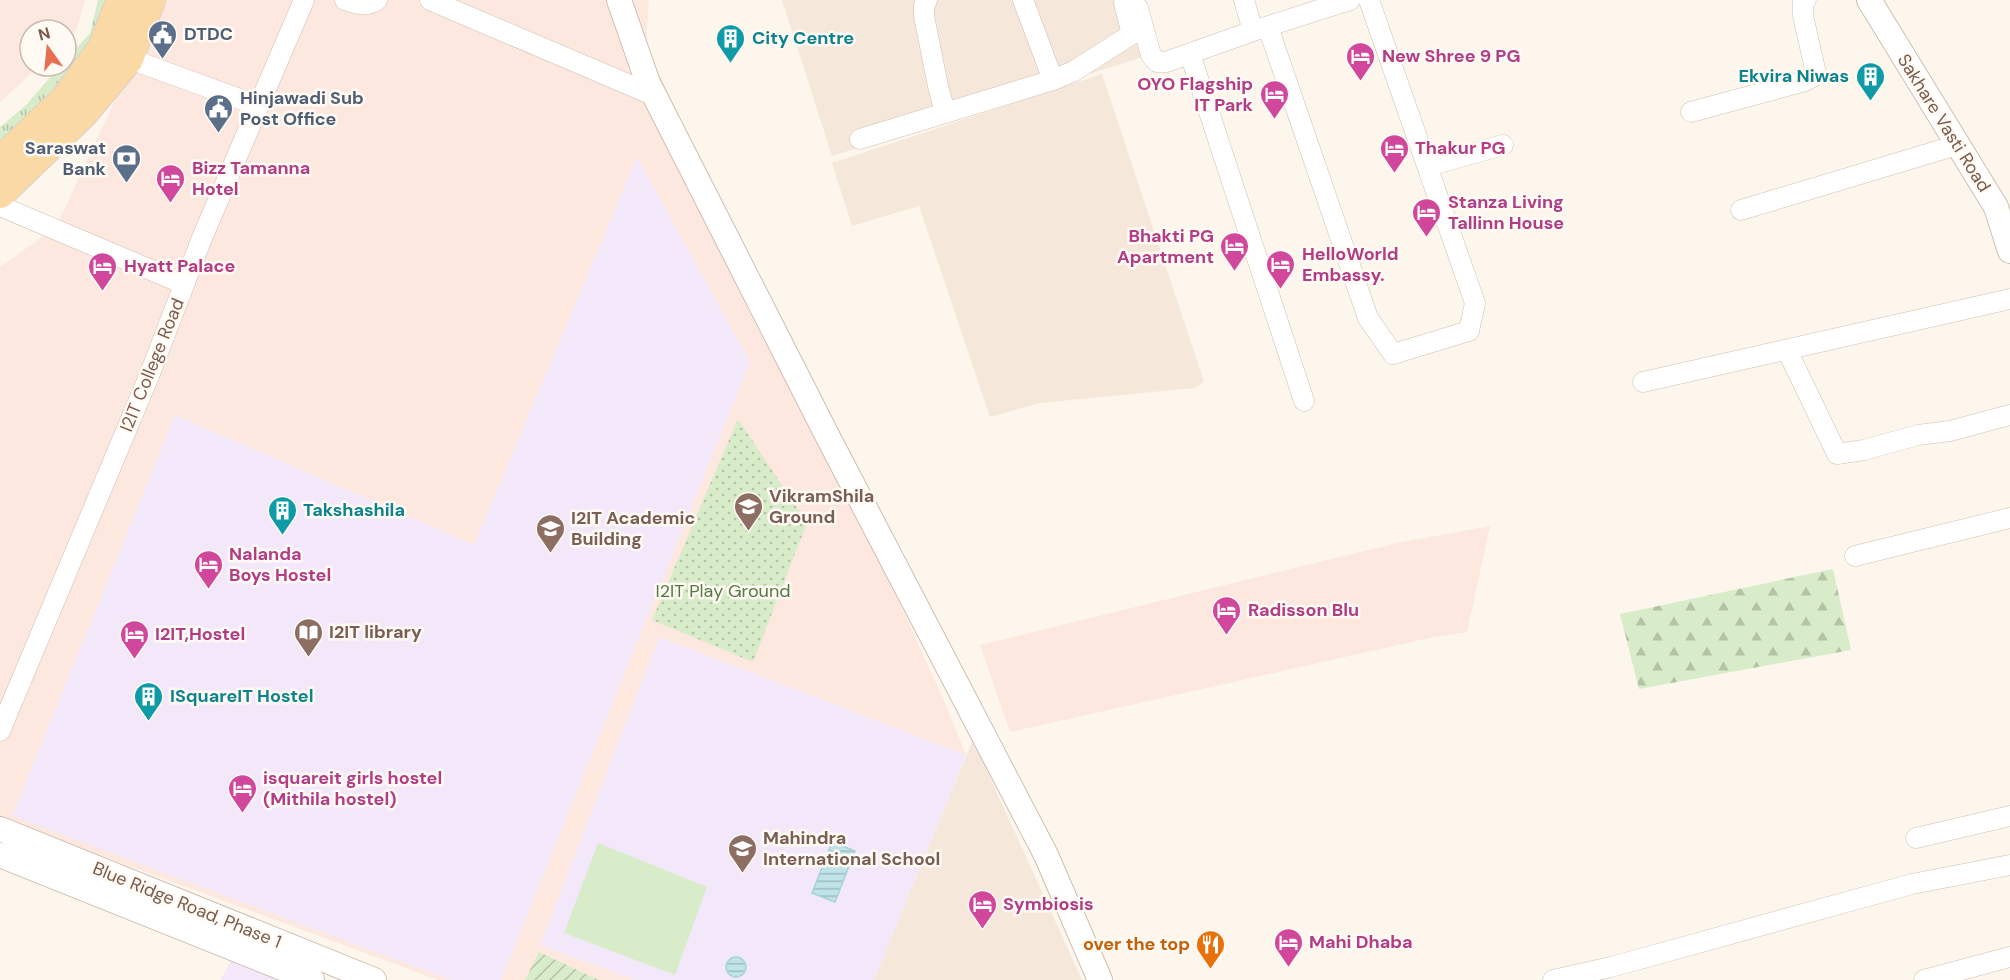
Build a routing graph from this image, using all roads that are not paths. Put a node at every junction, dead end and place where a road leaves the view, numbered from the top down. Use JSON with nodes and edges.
{"nodes":[{"id":1,"x":122,"y":0,"type":"edge"},
{"id":2,"x":150,"y":0,"type":"edge"},
{"id":3,"x":304,"y":0,"type":"edge"},
{"id":4,"x":345,"y":0,"type":"edge"},
{"id":5,"x":377,"y":0,"type":"edge"},
{"id":6,"x":430,"y":0,"type":"edge"},
{"id":7,"x":619,"y":0,"type":"edge"},
{"id":8,"x":927,"y":0,"type":"edge"},
{"id":9,"x":1023,"y":0,"type":"edge"},
{"id":10,"x":1244,"y":0,"type":"edge"},
{"id":11,"x":1350,"y":0,"type":"edge"},
{"id":12,"x":1369,"y":0,"type":"edge"},
{"id":13,"x":1806,"y":0,"type":"edge"},
{"id":14,"x":1869,"y":0,"type":"edge"},
{"id":15,"x":1130,"y":2,"type":"edge"},
{"id":16,"x":1261,"y":29,"type":"junction"},
{"id":17,"x":116,"y":53,"type":"junction"},
{"id":18,"x":1190,"y":54,"type":"junction"},
{"id":19,"x":1053,"y":80,"type":"junction"},
{"id":20,"x":653,"y":95,"type":"junction"},
{"id":21,"x":260,"y":106,"type":"junction"},
{"id":22,"x":945,"y":112,"type":"junction"},
{"id":23,"x":1691,"y":112,"type":"dead end"},
{"id":24,"x":860,"y":139,"type":"dead end"},
{"id":25,"x":1503,"y":145,"type":"dead end"},
{"id":26,"x":1957,"y":145,"type":"junction"},
{"id":27,"x":0,"y":162,"type":"edge"},
{"id":28,"x":1428,"y":166,"type":"junction"},
{"id":29,"x":0,"y":194,"type":"edge"},
{"id":30,"x":2003,"y":205,"type":"edge"},
{"id":31,"x":0,"y":206,"type":"edge"},
{"id":32,"x":1741,"y":210,"type":"dead end"},
{"id":33,"x":2010,"y":251,"type":"edge"},
{"id":34,"x":184,"y":284,"type":"junction"},
{"id":35,"x":2010,"y":299,"type":"edge"},
{"id":36,"x":1787,"y":350,"type":"junction"},
{"id":37,"x":1643,"y":382,"type":"dead end"},
{"id":38,"x":1304,"y":401,"type":"dead end"},
{"id":39,"x":2010,"y":415,"type":"edge"},
{"id":40,"x":2010,"y":518,"type":"edge"},
{"id":41,"x":1855,"y":556,"type":"dead end"},
{"id":42,"x":0,"y":731,"type":"edge"},
{"id":43,"x":2010,"y":816,"type":"edge"},
{"id":44,"x":0,"y":829,"type":"edge"},
{"id":45,"x":1916,"y":838,"type":"dead end"},
{"id":46,"x":0,"y":855,"type":"edge"},
{"id":47,"x":2010,"y":865,"type":"edge"},
{"id":48,"x":2010,"y":957,"type":"edge"},
{"id":49,"x":312,"y":980,"type":"edge"},
{"id":50,"x":374,"y":980,"type":"edge"},
{"id":51,"x":1101,"y":980,"type":"edge"},
{"id":52,"x":1552,"y":980,"type":"edge"},
{"id":53,"x":1924,"y":980,"type":"edge"}],
"edges":[{"from":1,"to":17,"type":"main road"},
{"from":2,"to":17,"type":"main road"},
{"from":3,"to":21,"type":"street","name":"I2IT College Road"},
{"from":4,"to":5,"type":"street"},
{"from":6,"to":20,"type":"street"},
{"from":7,"to":20,"type":"street"},
{"from":8,"to":22,"type":"street"},
{"from":9,"to":19,"type":"street"},
{"from":10,"to":16,"type":"street"},
{"from":11,"to":16,"type":"street"},
{"from":12,"to":28,"type":"street"},
{"from":13,"to":23,"type":"street"},
{"from":14,"to":26,"type":"street","name":"Sakhare Vasti Road"},
{"from":15,"to":18,"type":"street"},
{"from":15,"to":19,"type":"street"},
{"from":16,"to":18,"type":"street"},
{"from":16,"to":28,"type":"street"},
{"from":17,"to":21,"type":"street"},
{"from":17,"to":27,"type":"main road"},
{"from":17,"to":29,"type":"main road"},
{"from":18,"to":38,"type":"street"},
{"from":19,"to":22,"type":"street"},
{"from":20,"to":51,"type":"street"},
{"from":21,"to":34,"type":"street","name":"I2IT College Road"},
{"from":22,"to":24,"type":"street"},
{"from":25,"to":28,"type":"street"},
{"from":26,"to":30,"type":"street","name":"Sakhare Vasti Road"},
{"from":26,"to":32,"type":"street"},
{"from":30,"to":33,"type":"street","name":"Sakhare Vasti Road"},
{"from":31,"to":34,"type":"street"},
{"from":34,"to":42,"type":"street","name":"I2IT College Road"},
{"from":35,"to":36,"type":"street"},
{"from":36,"to":37,"type":"street"},
{"from":36,"to":39,"type":"street"},
{"from":40,"to":41,"type":"street"},
{"from":43,"to":45,"type":"street"},
{"from":44,"to":50,"type":"street","name":"Blue Ridge Road, Phase 1"},
{"from":46,"to":49,"type":"street","name":"Blue Ridge Road, Phase 1"},
{"from":47,"to":52,"type":"street"},
{"from":48,"to":53,"type":"street"}]}
